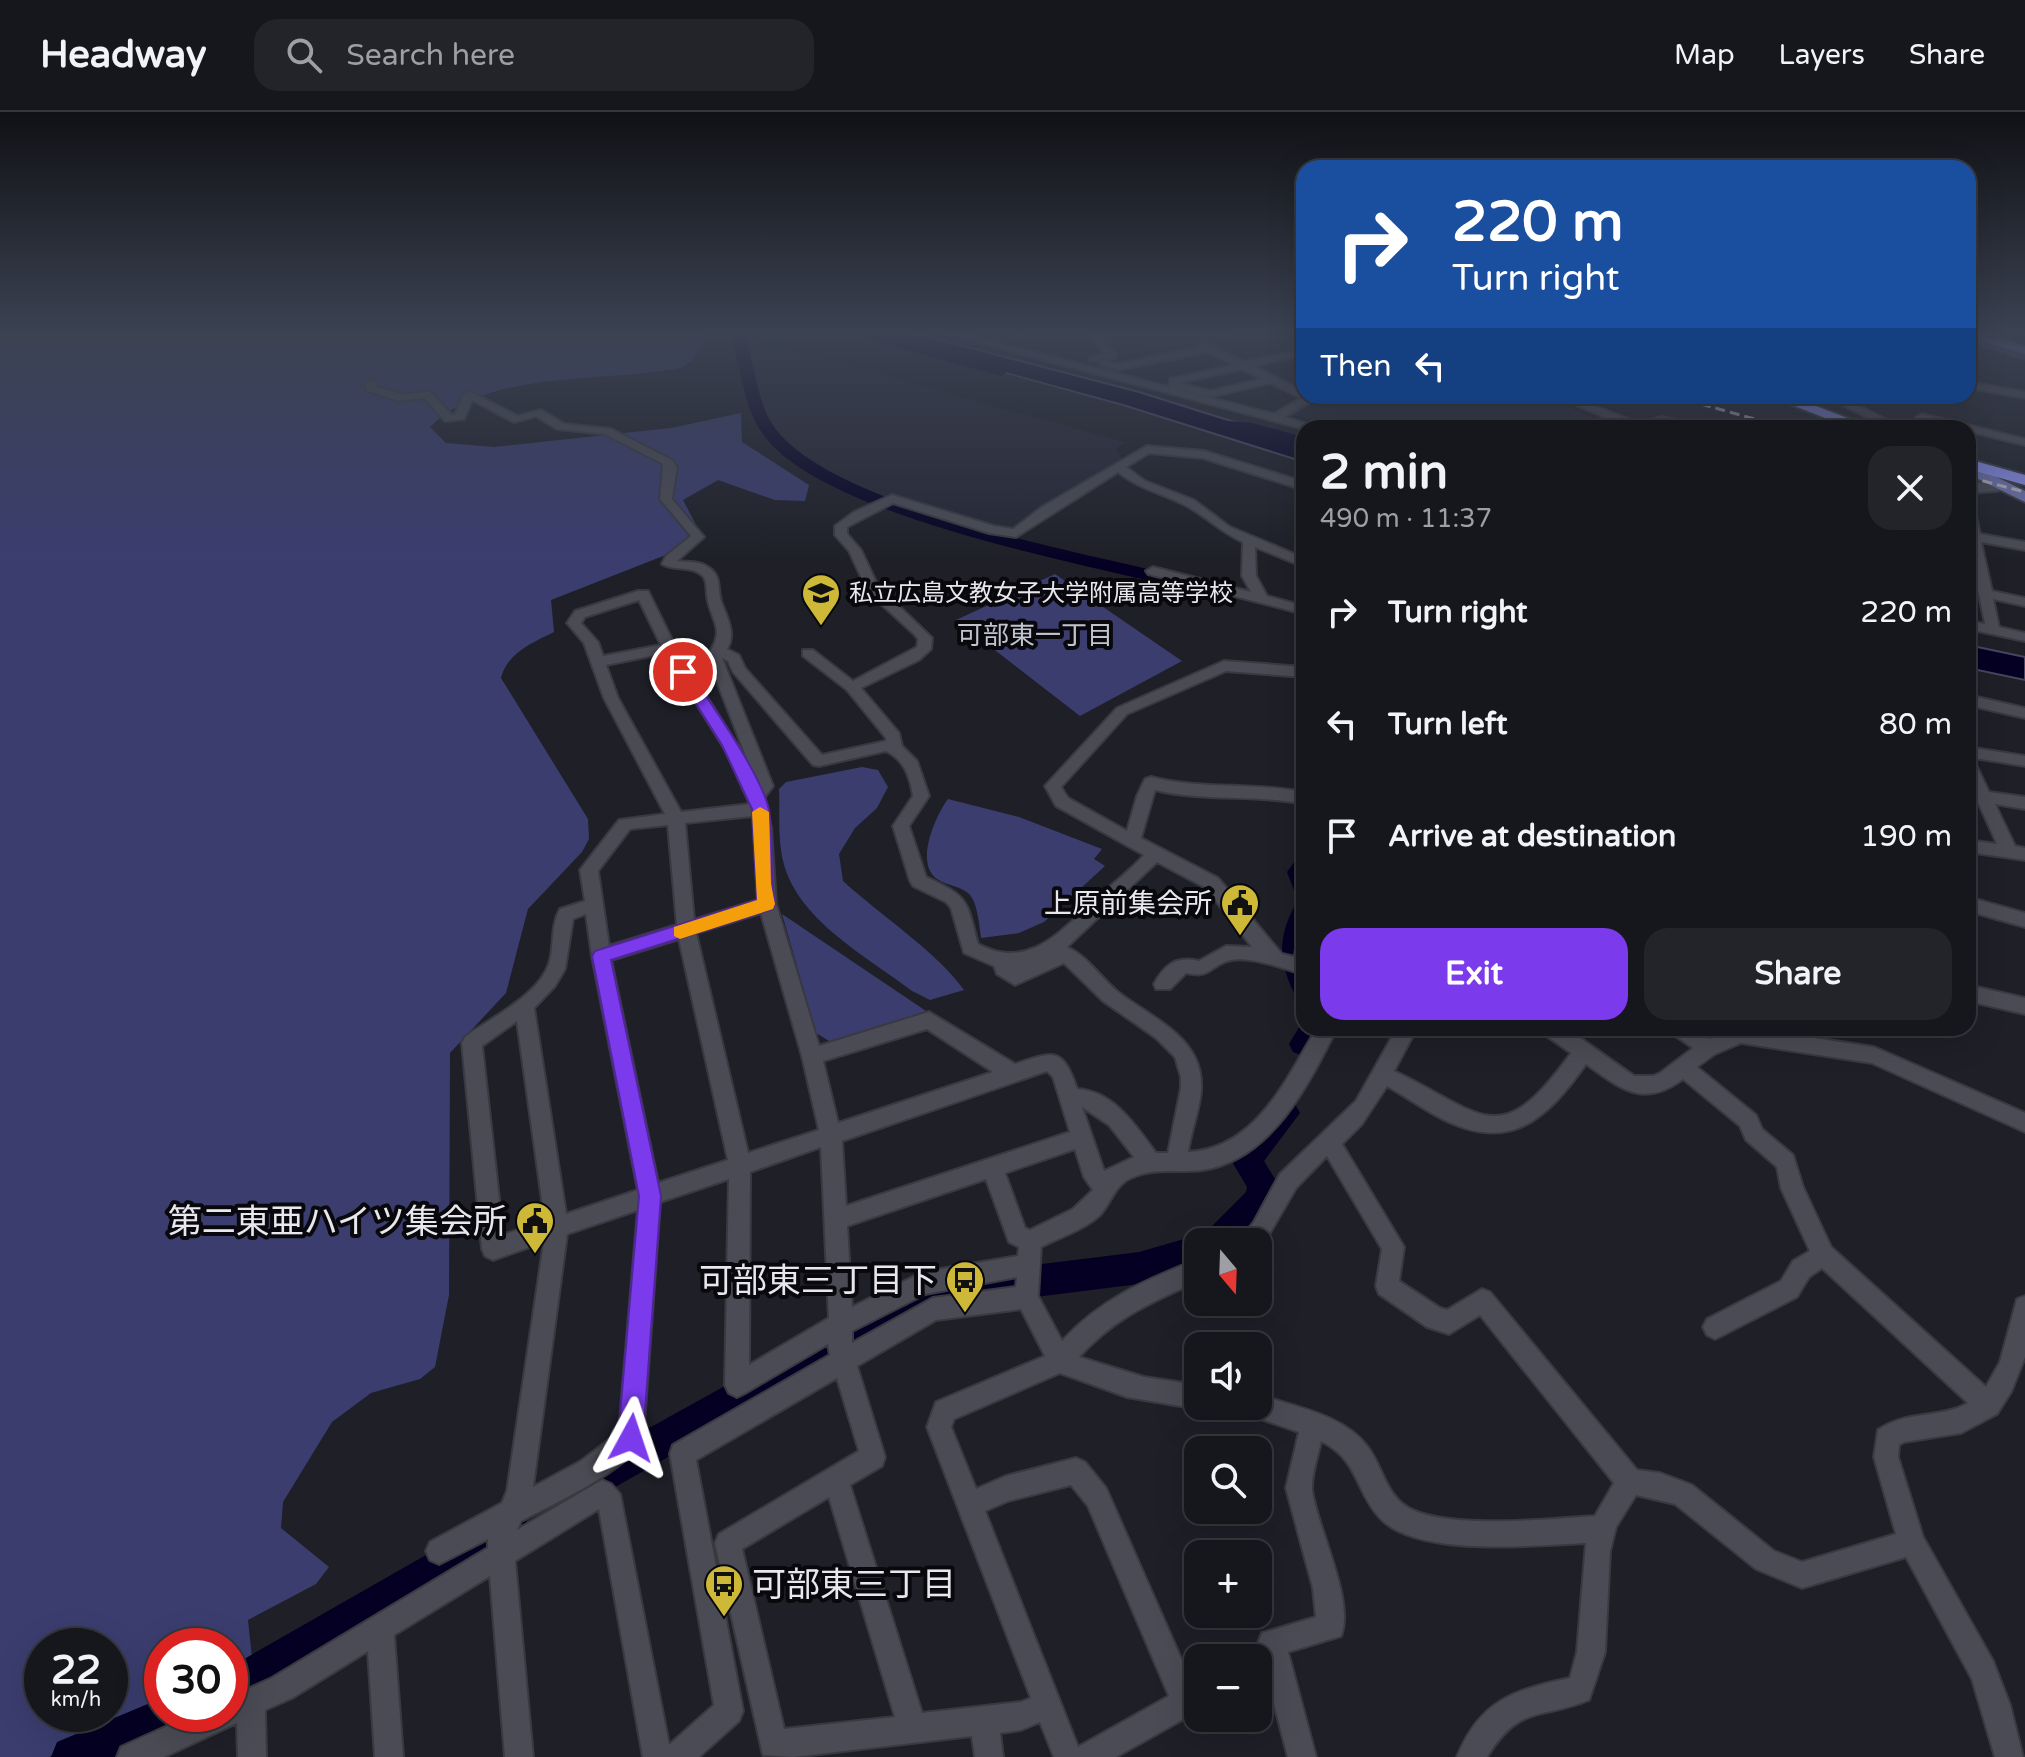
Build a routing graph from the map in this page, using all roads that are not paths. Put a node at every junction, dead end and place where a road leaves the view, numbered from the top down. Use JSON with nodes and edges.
{"nodes":[{"id":1,"x":441,"y":411,"type":"edge"},
{"id":2,"x":462,"y":411,"type":"edge"},
{"id":3,"x":501,"y":411,"type":"edge"},
{"id":4,"x":1253,"y":411,"type":"edge"},
{"id":5,"x":1286,"y":411,"type":"edge"},
{"id":6,"x":1597,"y":411,"type":"edge"},
{"id":7,"x":1824,"y":411,"type":"edge"},
{"id":8,"x":1859,"y":411,"type":"edge"},
{"id":9,"x":1277,"y":417,"type":"junction"},
{"id":10,"x":1620,"y":420,"type":"edge"},
{"id":11,"x":1846,"y":420,"type":"edge"},
{"id":12,"x":1879,"y":420,"type":"edge"},
{"id":13,"x":1907,"y":420,"type":"edge"},
{"id":14,"x":1940,"y":420,"type":"edge"},
{"id":15,"x":1296,"y":423,"type":"edge"},
{"id":16,"x":1976,"y":430,"type":"edge"},
{"id":17,"x":2025,"y":442,"type":"edge"},
{"id":18,"x":1119,"y":467,"type":"junction"},
{"id":19,"x":1976,"y":468,"type":"edge"},
{"id":20,"x":1976,"y":471,"type":"edge"},
{"id":21,"x":2025,"y":480,"type":"edge"},
{"id":22,"x":1296,"y":484,"type":"edge"},
{"id":23,"x":1976,"y":486,"type":"edge"},
{"id":24,"x":2002,"y":487,"type":"junction"},
{"id":25,"x":2025,"y":497,"type":"edge"},
{"id":26,"x":1976,"y":537,"type":"edge"},
{"id":27,"x":1249,"y":542,"type":"junction"},
{"id":28,"x":2025,"y":546,"type":"edge"},
{"id":29,"x":1976,"y":551,"type":"edge"},
{"id":30,"x":1296,"y":560,"type":"edge"},
{"id":31,"x":1153,"y":571,"type":"dead end"},
{"id":32,"x":1976,"y":586,"type":"edge"},
{"id":33,"x":1986,"y":590,"type":"junction"},
{"id":34,"x":1261,"y":598,"type":"junction"},
{"id":35,"x":2025,"y":602,"type":"edge"},
{"id":36,"x":1296,"y":608,"type":"edge"},
{"id":37,"x":1976,"y":627,"type":"edge"},
{"id":38,"x":1993,"y":631,"type":"junction"},
{"id":39,"x":2025,"y":637,"type":"edge"},
{"id":40,"x":668,"y":648,"type":"junction"},
{"id":41,"x":719,"y":651,"type":"junction"},
{"id":42,"x":808,"y":653,"type":"dead end"},
{"id":43,"x":597,"y":662,"type":"junction"},
{"id":44,"x":1296,"y":671,"type":"edge"},
{"id":45,"x":852,"y":687,"type":"junction"},
{"id":46,"x":1976,"y":702,"type":"edge"},
{"id":47,"x":2025,"y":713,"type":"edge"},
{"id":48,"x":894,"y":747,"type":"junction"},
{"id":49,"x":1976,"y":753,"type":"edge"},
{"id":50,"x":2025,"y":761,"type":"edge"},
{"id":51,"x":1296,"y":796,"type":"edge"},
{"id":52,"x":1976,"y":796,"type":"edge"},
{"id":53,"x":758,"y":803,"type":"junction"},
{"id":54,"x":2025,"y":803,"type":"edge"},
{"id":55,"x":676,"y":818,"type":"junction"},
{"id":56,"x":1132,"y":841,"type":"junction"},
{"id":57,"x":1976,"y":847,"type":"edge"},
{"id":58,"x":2017,"y":853,"type":"edge"},
{"id":59,"x":1154,"y":854,"type":"junction"},
{"id":60,"x":767,"y":904,"type":"junction"},
{"id":61,"x":592,"y":905,"type":"junction"},
{"id":62,"x":1976,"y":906,"type":"edge"},
{"id":63,"x":2025,"y":920,"type":"edge"},
{"id":64,"x":686,"y":930,"type":"junction"},
{"id":65,"x":1270,"y":955,"type":"junction"},
{"id":66,"x":601,"y":956,"type":"junction"},
{"id":67,"x":1002,"y":960,"type":"junction"},
{"id":68,"x":1296,"y":963,"type":"edge"},
{"id":69,"x":1163,"y":984,"type":"dead end"},
{"id":70,"x":1976,"y":995,"type":"edge"},
{"id":71,"x":2025,"y":1006,"type":"edge"},
{"id":72,"x":524,"y":1007,"type":"junction"},
{"id":73,"x":1322,"y":1036,"type":"edge"},
{"id":74,"x":1403,"y":1036,"type":"edge"},
{"id":75,"x":1562,"y":1036,"type":"edge"},
{"id":76,"x":1691,"y":1036,"type":"edge"},
{"id":77,"x":1738,"y":1036,"type":"edge"},
{"id":78,"x":1747,"y":1036,"type":"edge"},
{"id":79,"x":1708,"y":1048,"type":"junction"},
{"id":80,"x":1583,"y":1052,"type":"junction"},
{"id":81,"x":812,"y":1056,"type":"junction"},
{"id":82,"x":1684,"y":1068,"type":"junction"},
{"id":83,"x":1013,"y":1074,"type":"junction"},
{"id":84,"x":1382,"y":1075,"type":"junction"},
{"id":85,"x":1069,"y":1098,"type":"junction"},
{"id":86,"x":2025,"y":1123,"type":"edge"},
{"id":87,"x":831,"y":1135,"type":"junction"},
{"id":88,"x":1080,"y":1138,"type":"junction"},
{"id":89,"x":1330,"y":1142,"type":"junction"},
{"id":90,"x":1178,"y":1162,"type":"junction"},
{"id":91,"x":1151,"y":1164,"type":"junction"},
{"id":92,"x":740,"y":1165,"type":"junction"},
{"id":93,"x":993,"y":1169,"type":"junction"},
{"id":94,"x":1106,"y":1187,"type":"junction"},
{"id":95,"x":650,"y":1196,"type":"junction"},
{"id":96,"x":835,"y":1220,"type":"junction"},
{"id":97,"x":557,"y":1227,"type":"junction"},
{"id":98,"x":1264,"y":1228,"type":"edge"},
{"id":99,"x":1030,"y":1241,"type":"junction"},
{"id":100,"x":1823,"y":1255,"type":"junction"},
{"id":101,"x":1184,"y":1276,"type":"edge"},
{"id":102,"x":1027,"y":1280,"type":"junction"},
{"id":103,"x":2024,"y":1320,"type":"edge"},
{"id":104,"x":1715,"y":1327,"type":"dead end"},
{"id":105,"x":840,"y":1341,"type":"junction"},
{"id":106,"x":1060,"y":1361,"type":"junction"},
{"id":107,"x":1184,"y":1396,"type":"edge"},
{"id":108,"x":1988,"y":1405,"type":"junction"},
{"id":109,"x":1272,"y":1411,"type":"edge"},
{"id":110,"x":1312,"y":1427,"type":"junction"},
{"id":111,"x":836,"y":1479,"type":"junction"},
{"id":112,"x":1630,"y":1482,"type":"junction"},
{"id":113,"x":970,"y":1505,"type":"junction"},
{"id":114,"x":1602,"y":1529,"type":"junction"},
{"id":115,"x":504,"y":1532,"type":"junction"},
{"id":116,"x":1912,"y":1542,"type":"junction"},
{"id":117,"x":439,"y":1551,"type":"dead end"},
{"id":118,"x":380,"y":1627,"type":"junction"},
{"id":119,"x":248,"y":1704,"type":"edge"},
{"id":120,"x":1045,"y":1706,"type":"junction"},
{"id":121,"x":984,"y":1721,"type":"junction"},
{"id":122,"x":912,"y":1727,"type":"junction"},
{"id":123,"x":186,"y":1732,"type":"edge"},
{"id":124,"x":244,"y":1732,"type":"edge"},
{"id":125,"x":131,"y":1757,"type":"edge"},
{"id":126,"x":252,"y":1757,"type":"edge"},
{"id":127,"x":389,"y":1757,"type":"edge"},
{"id":128,"x":519,"y":1757,"type":"edge"},
{"id":129,"x":657,"y":1757,"type":"edge"},
{"id":130,"x":677,"y":1757,"type":"edge"},
{"id":131,"x":989,"y":1757,"type":"edge"},
{"id":132,"x":1068,"y":1757,"type":"edge"},
{"id":133,"x":1088,"y":1757,"type":"edge"},
{"id":134,"x":1302,"y":1757,"type":"edge"},
{"id":135,"x":1471,"y":1757,"type":"edge"},
{"id":136,"x":2009,"y":1757,"type":"edge"}],
"edges":[{"from":1,"to":2,"type":"street"},
{"from":3,"to":41,"type":"street"},
{"from":4,"to":9,"type":"street"},
{"from":5,"to":9,"type":"street"},
{"from":6,"to":10,"type":"street"},
{"from":7,"to":11,"type":"highway"},
{"from":8,"to":12,"type":"street"},
{"from":9,"to":15,"type":"street"},
{"from":13,"to":14,"type":"street"},
{"from":16,"to":17,"type":"street"},
{"from":18,"to":22,"type":"street"},
{"from":18,"to":27,"type":"street"},
{"from":18,"to":45,"type":"street"},
{"from":19,"to":21,"type":"highway"},
{"from":20,"to":24,"type":"main road"},
{"from":23,"to":24,"type":"street"},
{"from":24,"to":25,"type":"main road"},
{"from":26,"to":28,"type":"street"},
{"from":27,"to":30,"type":"street"},
{"from":27,"to":34,"type":"street"},
{"from":29,"to":33,"type":"street"},
{"from":31,"to":34,"type":"street"},
{"from":32,"to":33,"type":"street"},
{"from":33,"to":35,"type":"street"},
{"from":33,"to":38,"type":"street"},
{"from":34,"to":36,"type":"street"},
{"from":37,"to":38,"type":"street"},
{"from":38,"to":39,"type":"street"},
{"from":40,"to":43,"type":"street"},
{"from":40,"to":43,"type":"street"},
{"from":40,"to":53,"type":"street"},
{"from":41,"to":48,"type":"street"},
{"from":41,"to":53,"type":"street"},
{"from":42,"to":45,"type":"street"},
{"from":43,"to":55,"type":"street"},
{"from":44,"to":56,"type":"street"},
{"from":45,"to":48,"type":"street"},
{"from":46,"to":47,"type":"street"},
{"from":48,"to":67,"type":"street"},
{"from":49,"to":50,"type":"street"},
{"from":51,"to":56,"type":"street"},
{"from":52,"to":54,"type":"street"},
{"from":52,"to":58,"type":"street"},
{"from":53,"to":55,"type":"street"},
{"from":53,"to":60,"type":"street"},
{"from":55,"to":61,"type":"street"},
{"from":55,"to":64,"type":"street"},
{"from":56,"to":59,"type":"street"},
{"from":57,"to":58,"type":"street"},
{"from":59,"to":65,"type":"street"},
{"from":59,"to":67,"type":"street"},
{"from":60,"to":64,"type":"street"},
{"from":60,"to":81,"type":"street"},
{"from":61,"to":66,"type":"street"},
{"from":61,"to":72,"type":"street"},
{"from":62,"to":63,"type":"street"},
{"from":64,"to":66,"type":"street"},
{"from":64,"to":92,"type":"street"},
{"from":65,"to":68,"type":"street"},
{"from":65,"to":69,"type":"street"},
{"from":66,"to":95,"type":"street"},
{"from":67,"to":90,"type":"street"},
{"from":70,"to":71,"type":"street"},
{"from":72,"to":97,"type":"street"},
{"from":72,"to":97,"type":"street"},
{"from":73,"to":90,"type":"street"},
{"from":74,"to":84,"type":"street"},
{"from":75,"to":80,"type":"street"},
{"from":76,"to":79,"type":"street"},
{"from":77,"to":79,"type":"street"},
{"from":78,"to":86,"type":"street"},
{"from":79,"to":82,"type":"street"},
{"from":80,"to":82,"type":"street"},
{"from":80,"to":84,"type":"street"},
{"from":81,"to":83,"type":"street"},
{"from":81,"to":87,"type":"street"},
{"from":82,"to":100,"type":"street"},
{"from":83,"to":85,"type":"street"},
{"from":83,"to":87,"type":"street"},
{"from":84,"to":89,"type":"street"},
{"from":85,"to":88,"type":"street"},
{"from":85,"to":91,"type":"street"},
{"from":87,"to":92,"type":"street"},
{"from":87,"to":96,"type":"street"},
{"from":88,"to":93,"type":"street"},
{"from":88,"to":94,"type":"street"},
{"from":89,"to":98,"type":"street"},
{"from":89,"to":112,"type":"street"},
{"from":90,"to":91,"type":"street"},
{"from":91,"to":94,"type":"street"},
{"from":92,"to":95,"type":"street"},
{"from":92,"to":105,"type":"street"},
{"from":93,"to":96,"type":"street"},
{"from":93,"to":99,"type":"street"},
{"from":94,"to":99,"type":"street"},
{"from":95,"to":97,"type":"street"},
{"from":95,"to":115,"type":"street"},
{"from":96,"to":105,"type":"street"},
{"from":97,"to":115,"type":"street"},
{"from":99,"to":102,"type":"street"},
{"from":100,"to":104,"type":"street"},
{"from":100,"to":108,"type":"street"},
{"from":101,"to":106,"type":"street"},
{"from":102,"to":105,"type":"street"},
{"from":102,"to":105,"type":"street"},
{"from":102,"to":106,"type":"street"},
{"from":103,"to":108,"type":"street"},
{"from":105,"to":111,"type":"street"},
{"from":105,"to":130,"type":"street"},
{"from":106,"to":107,"type":"street"},
{"from":106,"to":113,"type":"street"},
{"from":108,"to":116,"type":"street"},
{"from":109,"to":110,"type":"street"},
{"from":110,"to":114,"type":"street"},
{"from":110,"to":134,"type":"street"},
{"from":111,"to":122,"type":"street"},
{"from":111,"to":122,"type":"street"},
{"from":112,"to":114,"type":"street"},
{"from":112,"to":116,"type":"street"},
{"from":113,"to":120,"type":"street"},
{"from":113,"to":133,"type":"street"},
{"from":114,"to":135,"type":"street"},
{"from":115,"to":117,"type":"street"},
{"from":115,"to":118,"type":"street"},
{"from":115,"to":128,"type":"street"},
{"from":115,"to":129,"type":"street"},
{"from":116,"to":136,"type":"street"},
{"from":118,"to":119,"type":"street"},
{"from":118,"to":127,"type":"street"},
{"from":120,"to":121,"type":"street"},
{"from":120,"to":132,"type":"street"},
{"from":121,"to":122,"type":"street"},
{"from":121,"to":131,"type":"street"},
{"from":123,"to":125,"type":"street"},
{"from":124,"to":126,"type":"street"}]}
